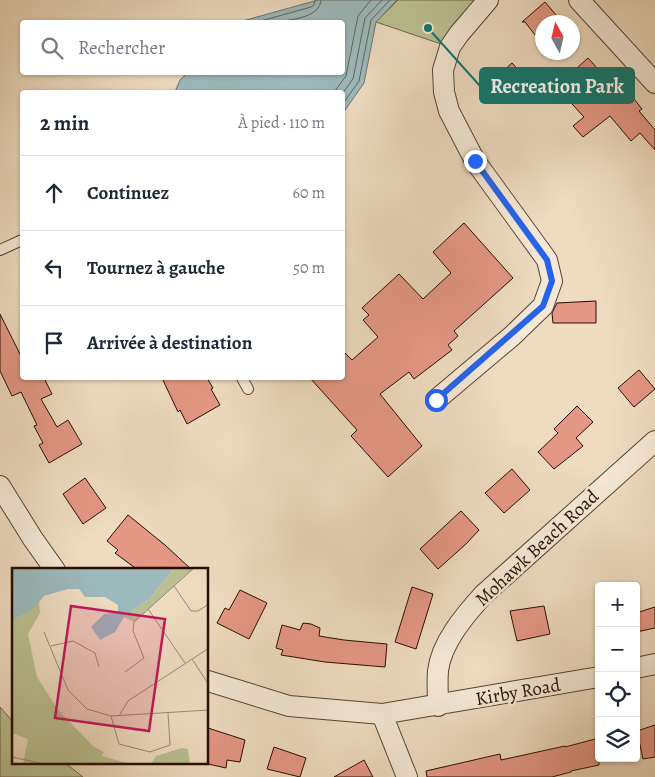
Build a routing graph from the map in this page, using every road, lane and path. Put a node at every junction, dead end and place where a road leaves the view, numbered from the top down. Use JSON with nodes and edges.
{"nodes":[{"id":1,"x":488,"y":0,"type":"edge"},
{"id":2,"x":579,"y":0,"type":"edge"},
{"id":3,"x":655,"y":83,"type":"edge"},
{"id":4,"x":20,"y":241,"type":"edge"},
{"id":5,"x":0,"y":250,"type":"edge"},
{"id":6,"x":243,"y":380,"type":"edge"},
{"id":7,"x":248,"y":389,"type":"dead end"},
{"id":8,"x":436,"y":400,"type":"dead end"},
{"id":9,"x":655,"y":441,"type":"edge"},
{"id":10,"x":0,"y":486,"type":"edge"},
{"id":11,"x":54,"y":568,"type":"edge"},
{"id":12,"x":655,"y":664,"type":"edge"},
{"id":13,"x":640,"y":667,"type":"edge"},
{"id":14,"x":595,"y":678,"type":"edge"},
{"id":15,"x":209,"y":681,"type":"edge"},
{"id":16,"x":438,"y":706,"type":"junction"},
{"id":17,"x":382,"y":714,"type":"junction"},
{"id":18,"x":407,"y":777,"type":"edge"}],
"edges":[{"from":1,"to":8,"type":"street"},
{"from":2,"to":3,"type":"street"},
{"from":4,"to":5,"type":"lane"},
{"from":6,"to":7,"type":"lane"},
{"from":9,"to":16,"type":"street","name":"Mohawk Beach Road"},
{"from":10,"to":11,"type":"street"},
{"from":12,"to":13,"type":"street"},
{"from":14,"to":16,"type":"street","name":"Kirby Road"},
{"from":15,"to":17,"type":"street"},
{"from":16,"to":17,"type":"street"},
{"from":17,"to":18,"type":"street"}]}
